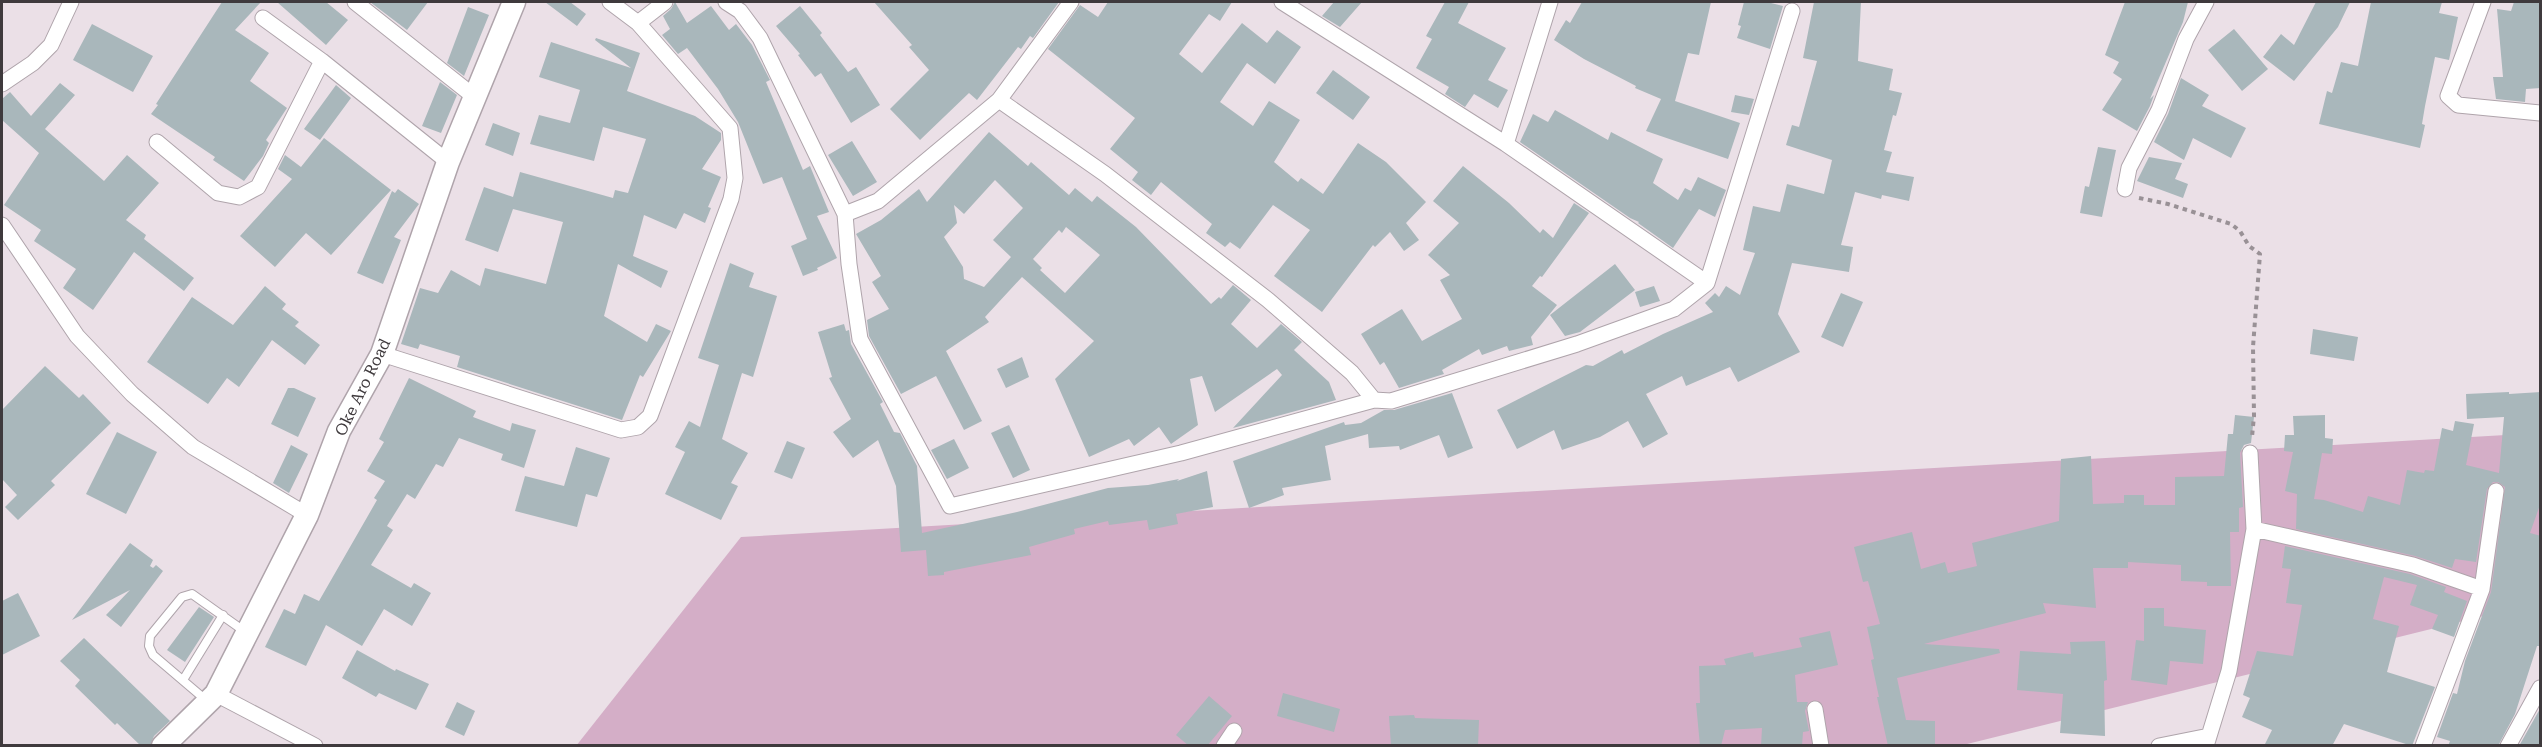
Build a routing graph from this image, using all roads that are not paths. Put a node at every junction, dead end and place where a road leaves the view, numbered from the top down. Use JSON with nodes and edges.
{"nodes":[{"id":1,"x":71,"y":2,"type":"edge"},
{"id":2,"x":355,"y":2,"type":"edge"},
{"id":3,"x":514,"y":2,"type":"edge"},
{"id":4,"x":610,"y":2,"type":"edge"},
{"id":5,"x":665,"y":2,"type":"edge"},
{"id":6,"x":726,"y":2,"type":"edge"},
{"id":7,"x":1071,"y":2,"type":"edge"},
{"id":8,"x":1282,"y":2,"type":"edge"},
{"id":9,"x":1550,"y":2,"type":"edge"},
{"id":10,"x":2206,"y":2,"type":"edge"},
{"id":11,"x":2482,"y":2,"type":"edge"},
{"id":12,"x":1305,"y":8,"type":"edge"},
{"id":13,"x":1792,"y":11,"type":"dead end"},
{"id":14,"x":263,"y":18,"type":"dead end"},
{"id":15,"x":638,"y":23,"type":"junction"},
{"id":16,"x":322,"y":61,"type":"junction"},
{"id":17,"x":2,"y":84,"type":"edge"},
{"id":18,"x":476,"y":98,"type":"junction"},
{"id":19,"x":999,"y":100,"type":"junction"},
{"id":20,"x":2541,"y":113,"type":"edge"},
{"id":21,"x":157,"y":142,"type":"dead end"},
{"id":22,"x":1506,"y":144,"type":"junction"},
{"id":23,"x":448,"y":162,"type":"junction"},
{"id":24,"x":2125,"y":189,"type":"road end"},
{"id":25,"x":845,"y":214,"type":"junction"},
{"id":26,"x":2,"y":225,"type":"edge"},
{"id":27,"x":1707,"y":283,"type":"junction"},
{"id":28,"x":382,"y":354,"type":"junction"},
{"id":29,"x":1374,"y":400,"type":"junction"},
{"id":30,"x":2250,"y":453,"type":"dead end"},
{"id":31,"x":2496,"y":491,"type":"dead end"},
{"id":32,"x":307,"y":515,"type":"junction"},
{"id":33,"x":2254,"y":529,"type":"junction"},
{"id":34,"x":2482,"y":589,"type":"junction"},
{"id":35,"x":223,"y":615,"type":"junction"},
{"id":36,"x":246,"y":632,"type":"junction"},
{"id":37,"x":183,"y":680,"type":"junction"},
{"id":38,"x":2541,"y":688,"type":"edge"},
{"id":39,"x":212,"y":698,"type":"junction"},
{"id":40,"x":1815,"y":709,"type":"dead end"},
{"id":41,"x":1234,"y":731,"type":"dead end"},
{"id":42,"x":2207,"y":741,"type":"edge"},
{"id":43,"x":163,"y":746,"type":"edge"},
{"id":44,"x":315,"y":746,"type":"edge"},
{"id":45,"x":1224,"y":746,"type":"edge"},
{"id":46,"x":1821,"y":746,"type":"edge"},
{"id":47,"x":2159,"y":746,"type":"edge"},
{"id":48,"x":2423,"y":746,"type":"edge"},
{"id":49,"x":2508,"y":746,"type":"edge"}],
"edges":[{"from":1,"to":17,"type":"street"},
{"from":2,"to":18,"type":"street"},
{"from":3,"to":18,"type":"main road","name":"Oke Aro Road"},
{"from":4,"to":15,"type":"street"},
{"from":5,"to":15,"type":"street"},
{"from":6,"to":25,"type":"street"},
{"from":7,"to":19,"type":"street"},
{"from":8,"to":12,"type":"street"},
{"from":9,"to":22,"type":"street"},
{"from":10,"to":24,"type":"street"},
{"from":11,"to":20,"type":"street"},
{"from":12,"to":22,"type":"street"},
{"from":13,"to":27,"type":"street"},
{"from":14,"to":16,"type":"street"},
{"from":15,"to":28,"type":"street"},
{"from":16,"to":21,"type":"street"},
{"from":16,"to":23,"type":"street"},
{"from":18,"to":23,"type":"main road","name":"Oke Aro Road"},
{"from":19,"to":25,"type":"street"},
{"from":19,"to":29,"type":"street"},
{"from":22,"to":27,"type":"street"},
{"from":23,"to":28,"type":"main road","name":"Oke Aro Road"},
{"from":25,"to":29,"type":"street"},
{"from":26,"to":32,"type":"street"},
{"from":27,"to":29,"type":"street"},
{"from":28,"to":32,"type":"main road","name":"Oke Aro Road"},
{"from":30,"to":33,"type":"street"},
{"from":31,"to":34,"type":"street"},
{"from":32,"to":36,"type":"main road","name":"Oke Aro Road"},
{"from":33,"to":34,"type":"street"},
{"from":33,"to":42,"type":"street"},
{"from":34,"to":48,"type":"street"},
{"from":35,"to":36,"type":"lane"},
{"from":35,"to":37,"type":"lane"},
{"from":35,"to":37,"type":"lane"},
{"from":36,"to":39,"type":"main road","name":"Oke Aro Road"},
{"from":37,"to":39,"type":"lane"},
{"from":38,"to":49,"type":"street"},
{"from":39,"to":43,"type":"main road","name":"Oke Aro Road"},
{"from":39,"to":44,"type":"street"},
{"from":40,"to":46,"type":"street"},
{"from":41,"to":45,"type":"street"},
{"from":42,"to":47,"type":"street"}]}
